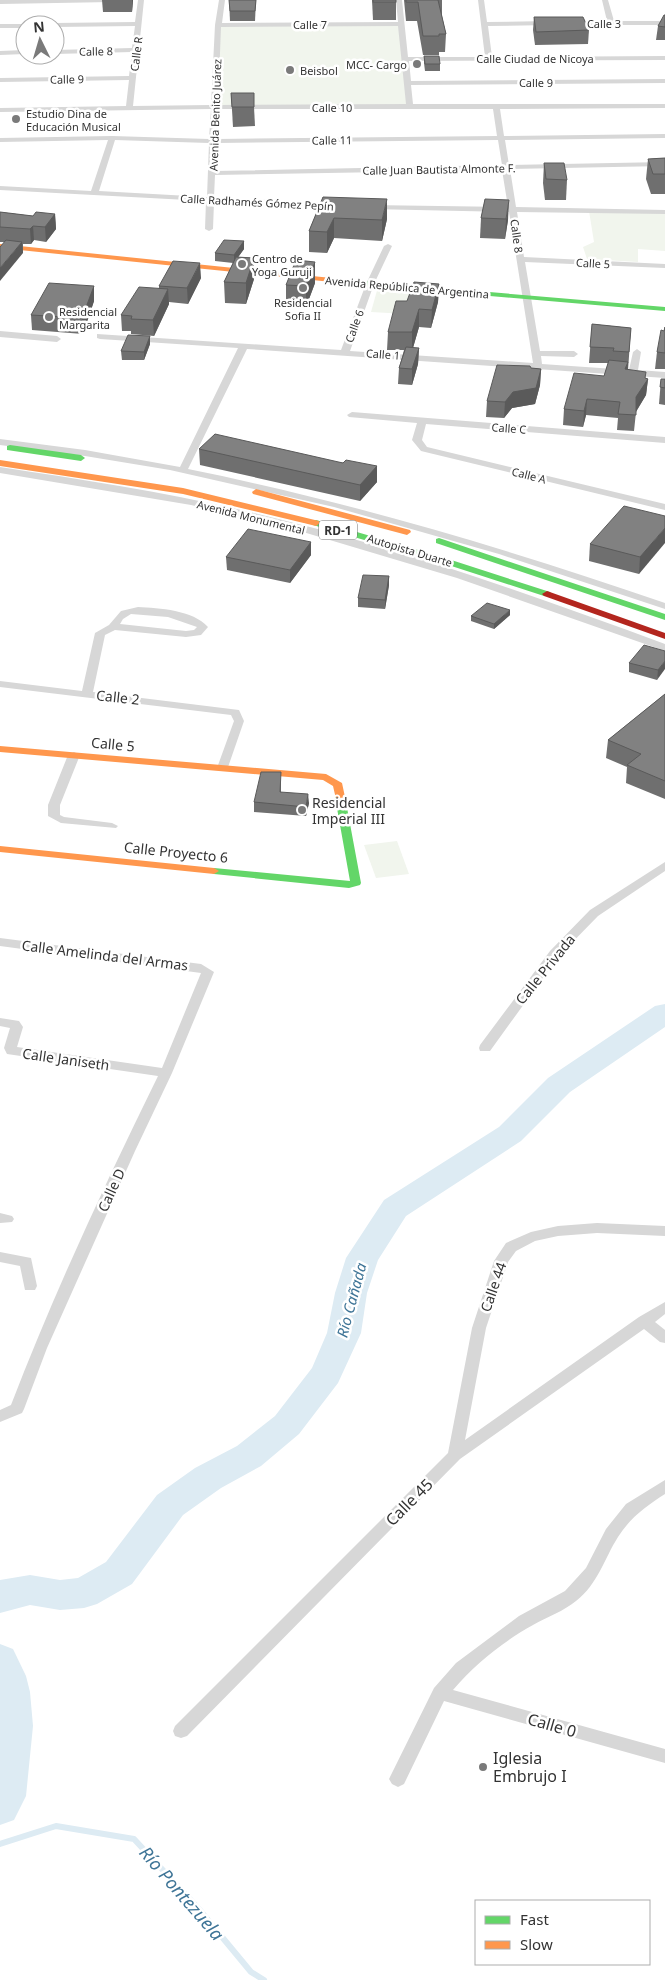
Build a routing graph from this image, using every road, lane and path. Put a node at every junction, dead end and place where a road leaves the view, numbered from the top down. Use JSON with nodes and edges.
{"nodes":[{"id":1,"x":78,"y":0,"type":"edge"},
{"id":2,"x":112,"y":0,"type":"edge"},
{"id":3,"x":141,"y":0,"type":"edge"},
{"id":4,"x":222,"y":0,"type":"edge"},
{"id":5,"x":399,"y":0,"type":"edge"},
{"id":6,"x":481,"y":0,"type":"edge"},
{"id":7,"x":605,"y":0,"type":"edge"},
{"id":8,"x":0,"y":2,"type":"edge"},
{"id":9,"x":611,"y":23,"type":"junction"},
{"id":10,"x":665,"y":23,"type":"edge"},
{"id":11,"x":140,"y":24,"type":"junction"},
{"id":12,"x":402,"y":24,"type":"junction"},
{"id":13,"x":484,"y":24,"type":"junction"},
{"id":14,"x":65,"y":25,"type":"edge"},
{"id":15,"x":218,"y":25,"type":"junction"},
{"id":16,"x":0,"y":26,"type":"edge"},
{"id":17,"x":15,"y":26,"type":"edge"},
{"id":18,"x":136,"y":50,"type":"junction"},
{"id":19,"x":15,"y":52,"type":"edge"},
{"id":20,"x":65,"y":52,"type":"edge"},
{"id":21,"x":0,"y":53,"type":"edge"},
{"id":22,"x":489,"y":58,"type":"junction"},
{"id":23,"x":665,"y":58,"type":"edge"},
{"id":24,"x":405,"y":59,"type":"junction"},
{"id":25,"x":133,"y":78,"type":"junction"},
{"id":26,"x":0,"y":80,"type":"edge"},
{"id":27,"x":665,"y":81,"type":"edge"},
{"id":28,"x":407,"y":83,"type":"junction"},
{"id":29,"x":665,"y":106,"type":"edge"},
{"id":30,"x":215,"y":107,"type":"junction"},
{"id":31,"x":410,"y":107,"type":"junction"},
{"id":32,"x":496,"y":107,"type":"junction"},
{"id":33,"x":130,"y":108,"type":"junction"},
{"id":34,"x":0,"y":110,"type":"edge"},
{"id":35,"x":665,"y":136,"type":"edge"},
{"id":36,"x":112,"y":138,"type":"junction"},
{"id":37,"x":501,"y":138,"type":"junction"},
{"id":38,"x":0,"y":140,"type":"edge"},
{"id":39,"x":213,"y":141,"type":"junction"},
{"id":40,"x":665,"y":164,"type":"edge"},
{"id":41,"x":506,"y":168,"type":"junction"},
{"id":42,"x":213,"y":173,"type":"junction"},
{"id":43,"x":0,"y":188,"type":"edge"},
{"id":44,"x":94,"y":194,"type":"junction"},
{"id":45,"x":211,"y":200,"type":"junction"},
{"id":46,"x":348,"y":206,"type":"edge"},
{"id":47,"x":358,"y":207,"type":"edge"},
{"id":48,"x":513,"y":210,"type":"junction"},
{"id":49,"x":665,"y":212,"type":"edge"},
{"id":50,"x":209,"y":229,"type":"dead end"},
{"id":51,"x":0,"y":246,"type":"edge"},
{"id":52,"x":388,"y":246,"type":"dead end"},
{"id":53,"x":520,"y":259,"type":"junction"},
{"id":54,"x":665,"y":266,"type":"edge"},
{"id":55,"x":370,"y":284,"type":"junction"},
{"id":56,"x":526,"y":298,"type":"junction"},
{"id":57,"x":665,"y":309,"type":"edge"},
{"id":58,"x":0,"y":334,"type":"edge"},
{"id":59,"x":100,"y":336,"type":"dead end"},
{"id":60,"x":56,"y":339,"type":"dead end"},
{"id":61,"x":244,"y":345,"type":"junction"},
{"id":62,"x":345,"y":352,"type":"junction"},
{"id":63,"x":637,"y":352,"type":"dead end"},
{"id":64,"x":535,"y":353,"type":"junction"},
{"id":65,"x":574,"y":354,"type":"dead end"},
{"id":66,"x":538,"y":365,"type":"junction"},
{"id":67,"x":634,"y":372,"type":"junction"},
{"id":68,"x":665,"y":374,"type":"edge"},
{"id":69,"x":352,"y":416,"type":"dead end"},
{"id":70,"x":422,"y":421,"type":"junction"},
{"id":71,"x":665,"y":440,"type":"edge"},
{"id":72,"x":0,"y":442,"type":"edge"},
{"id":73,"x":0,"y":447,"type":"edge"},
{"id":74,"x":0,"y":463,"type":"edge"},
{"id":75,"x":42,"y":468,"type":"junction"},
{"id":76,"x":0,"y":470,"type":"edge"},
{"id":77,"x":183,"y":470,"type":"junction"},
{"id":78,"x":665,"y":507,"type":"edge"},
{"id":79,"x":437,"y":558,"type":"junction"},
{"id":80,"x":457,"y":575,"type":"junction"},
{"id":81,"x":488,"y":575,"type":"junction"},
{"id":82,"x":664,"y":608,"type":"edge"},
{"id":83,"x":114,"y":627,"type":"junction"},
{"id":84,"x":665,"y":636,"type":"edge"},
{"id":85,"x":665,"y":648,"type":"edge"},
{"id":86,"x":0,"y":684,"type":"edge"},
{"id":87,"x":87,"y":694,"type":"junction"},
{"id":88,"x":0,"y":749,"type":"edge"},
{"id":89,"x":74,"y":755,"type":"junction"},
{"id":90,"x":223,"y":768,"type":"junction"},
{"id":91,"x":112,"y":826,"type":"dead end"},
{"id":92,"x":0,"y":849,"type":"edge"},
{"id":93,"x":665,"y":866,"type":"edge"},
{"id":94,"x":349,"y":885,"type":"joint"},
{"id":95,"x":0,"y":942,"type":"edge"},
{"id":96,"x":208,"y":972,"type":"joint"},
{"id":97,"x":0,"y":1022,"type":"edge"},
{"id":98,"x":485,"y":1048,"type":"dead end"},
{"id":99,"x":166,"y":1073,"type":"junction"},
{"id":100,"x":665,"y":1231,"type":"edge"},
{"id":101,"x":0,"y":1257,"type":"edge"},
{"id":102,"x":30,"y":1286,"type":"dead end"},
{"id":103,"x":665,"y":1307,"type":"edge"},
{"id":104,"x":644,"y":1321,"type":"junction"},
{"id":105,"x":665,"y":1338,"type":"edge"},
{"id":106,"x":0,"y":1416,"type":"edge"},
{"id":107,"x":455,"y":1455,"type":"junction"},
{"id":108,"x":665,"y":1486,"type":"edge"},
{"id":109,"x":440,"y":1693,"type":"junction"},
{"id":110,"x":182,"y":1731,"type":"dead end"},
{"id":111,"x":665,"y":1756,"type":"edge"},
{"id":112,"x":398,"y":1779,"type":"dead end"}],
"edges":[{"from":1,"to":2,"type":"street"},
{"from":1,"to":8,"type":"street"},
{"from":3,"to":11,"type":"street","name":"Calle R"},
{"from":4,"to":15,"type":"street","name":"Avenida Benito Juárez"},
{"from":5,"to":12,"type":"street"},
{"from":6,"to":13,"type":"street"},
{"from":7,"to":9,"type":"street"},
{"from":9,"to":10,"type":"street","name":"Calle 3"},
{"from":9,"to":13,"type":"street","name":"Calle 3"},
{"from":11,"to":14,"type":"street"},
{"from":11,"to":18,"type":"street","name":"Calle R"},
{"from":12,"to":15,"type":"street","name":"Calle 7"},
{"from":12,"to":24,"type":"street"},
{"from":13,"to":22,"type":"street"},
{"from":15,"to":30,"type":"street","name":"Avenida Benito Juárez"},
{"from":16,"to":17,"type":"street"},
{"from":18,"to":20,"type":"street","name":"Calle 8"},
{"from":18,"to":25,"type":"street","name":"Calle R"},
{"from":19,"to":21,"type":"street"},
{"from":22,"to":23,"type":"street","name":"Calle Ciudad de Nicoya"},
{"from":22,"to":24,"type":"street","name":"Calle Ciudad de Nicoya"},
{"from":24,"to":28,"type":"street"},
{"from":25,"to":26,"type":"street","name":"Calle 9"},
{"from":25,"to":33,"type":"street","name":"Calle R"},
{"from":27,"to":28,"type":"street","name":"Calle 9"},
{"from":28,"to":31,"type":"street"},
{"from":29,"to":32,"type":"street","name":"Calle 10"},
{"from":30,"to":31,"type":"street","name":"Calle 10"},
{"from":30,"to":33,"type":"street","name":"Calle 10"},
{"from":30,"to":39,"type":"street","name":"Avenida Benito Juárez"},
{"from":31,"to":32,"type":"street","name":"Calle 10"},
{"from":32,"to":37,"type":"street","name":"Calle 8"},
{"from":33,"to":34,"type":"street","name":"Calle 10"},
{"from":35,"to":37,"type":"street","name":"Calle 11"},
{"from":36,"to":38,"type":"street","name":"Calle 11"},
{"from":36,"to":39,"type":"street","name":"Calle 11"},
{"from":36,"to":44,"type":"street"},
{"from":37,"to":39,"type":"street","name":"Calle 11"},
{"from":37,"to":41,"type":"street","name":"Calle 8"},
{"from":39,"to":42,"type":"street","name":"Avenida Benito Juárez"},
{"from":40,"to":41,"type":"street","name":"Calle Juan Bautista Almonte F."},
{"from":41,"to":42,"type":"street","name":"Calle Juan Bautista Almonte F."},
{"from":41,"to":48,"type":"street","name":"Calle 8"},
{"from":42,"to":45,"type":"street","name":"Avenida Benito Juárez"},
{"from":43,"to":44,"type":"street","name":"Calle Radhamés Gómez Pepín"},
{"from":44,"to":45,"type":"street","name":"Calle Radhamés Gómez Pepín"},
{"from":45,"to":46,"type":"street","name":"Calle Radhamés Gómez Pepín"},
{"from":45,"to":50,"type":"street","name":"Avenida Benito Juárez"},
{"from":47,"to":48,"type":"street"},
{"from":48,"to":49,"type":"street"},
{"from":48,"to":53,"type":"street","name":"Calle 8"},
{"from":51,"to":55,"type":"main road","name":"Avenida República de Argentina"},
{"from":52,"to":55,"type":"street","name":"Calle 6"},
{"from":53,"to":54,"type":"street","name":"Calle 5"},
{"from":53,"to":56,"type":"street","name":"Calle 8"},
{"from":55,"to":56,"type":"main road","name":"Avenida República de Argentina"},
{"from":55,"to":62,"type":"street","name":"Calle 6"},
{"from":56,"to":57,"type":"main road","name":"Avenida República de Argentina"},
{"from":56,"to":64,"type":"street","name":"Calle 8"},
{"from":58,"to":60,"type":"street"},
{"from":59,"to":61,"type":"street","name":"Calle 1"},
{"from":61,"to":62,"type":"street","name":"Calle 1"},
{"from":61,"to":77,"type":"street"},
{"from":62,"to":66,"type":"street","name":"Calle 1"},
{"from":63,"to":67,"type":"street"},
{"from":64,"to":65,"type":"street"},
{"from":64,"to":66,"type":"street","name":"Calle 8"},
{"from":66,"to":67,"type":"street","name":"Calle 1"},
{"from":67,"to":68,"type":"street","name":"Calle 1"},
{"from":69,"to":70,"type":"street","name":"Calle C"},
{"from":70,"to":71,"type":"street","name":"Calle C"},
{"from":70,"to":78,"type":"street","name":"Calle A"},
{"from":72,"to":77,"type":"street"},
{"from":73,"to":82,"type":"main road","name":"Autopista Duarte","number":"RD-1"},
{"from":74,"to":75,"type":"main road","name":"Autopista Duarte","number":"RD-1"},
{"from":75,"to":76,"type":"main road"},
{"from":75,"to":79,"type":"main road","name":"Autopista Duarte","number":"RD-1"},
{"from":76,"to":80,"type":"street","name":"Avenida Monumental"},
{"from":77,"to":82,"type":"street"},
{"from":79,"to":80,"type":"main road"},
{"from":79,"to":81,"type":"main road","name":"Autopista Duarte","number":"RD-1"},
{"from":80,"to":81,"type":"main road"},
{"from":80,"to":85,"type":"street","name":"Avenida Monumental"},
{"from":81,"to":84,"type":"main road","name":"Autopista Duarte","number":"RD-1"},
{"from":83,"to":83,"type":"street"},
{"from":83,"to":87,"type":"street"},
{"from":86,"to":87,"type":"street","name":"Calle 2"},
{"from":87,"to":90,"type":"street","name":"Calle 2"},
{"from":88,"to":89,"type":"main road","name":"Calle 5"},
{"from":89,"to":90,"type":"main road","name":"Calle 5"},
{"from":89,"to":91,"type":"street"},
{"from":90,"to":94,"type":"main road","name":"Calle 5"},
{"from":92,"to":94,"type":"main road","name":"Calle Proyecto 6"},
{"from":93,"to":98,"type":"street","name":"Calle Privada"},
{"from":95,"to":96,"type":"street","name":"Calle Amelinda del Armas"},
{"from":96,"to":99,"type":"street","name":"Calle D"},
{"from":97,"to":99,"type":"street","name":"Calle Janiseth"},
{"from":99,"to":106,"type":"street","name":"Calle D"},
{"from":100,"to":107,"type":"street","name":"Calle 44"},
{"from":101,"to":102,"type":"street"},
{"from":103,"to":104,"type":"street","name":"Calle 45"},
{"from":104,"to":105,"type":"street"},
{"from":104,"to":107,"type":"street","name":"Calle 45"},
{"from":107,"to":110,"type":"street","name":"Calle 45"},
{"from":108,"to":109,"type":"street"},
{"from":109,"to":111,"type":"street","name":"Calle 0"},
{"from":109,"to":112,"type":"street"}]}
